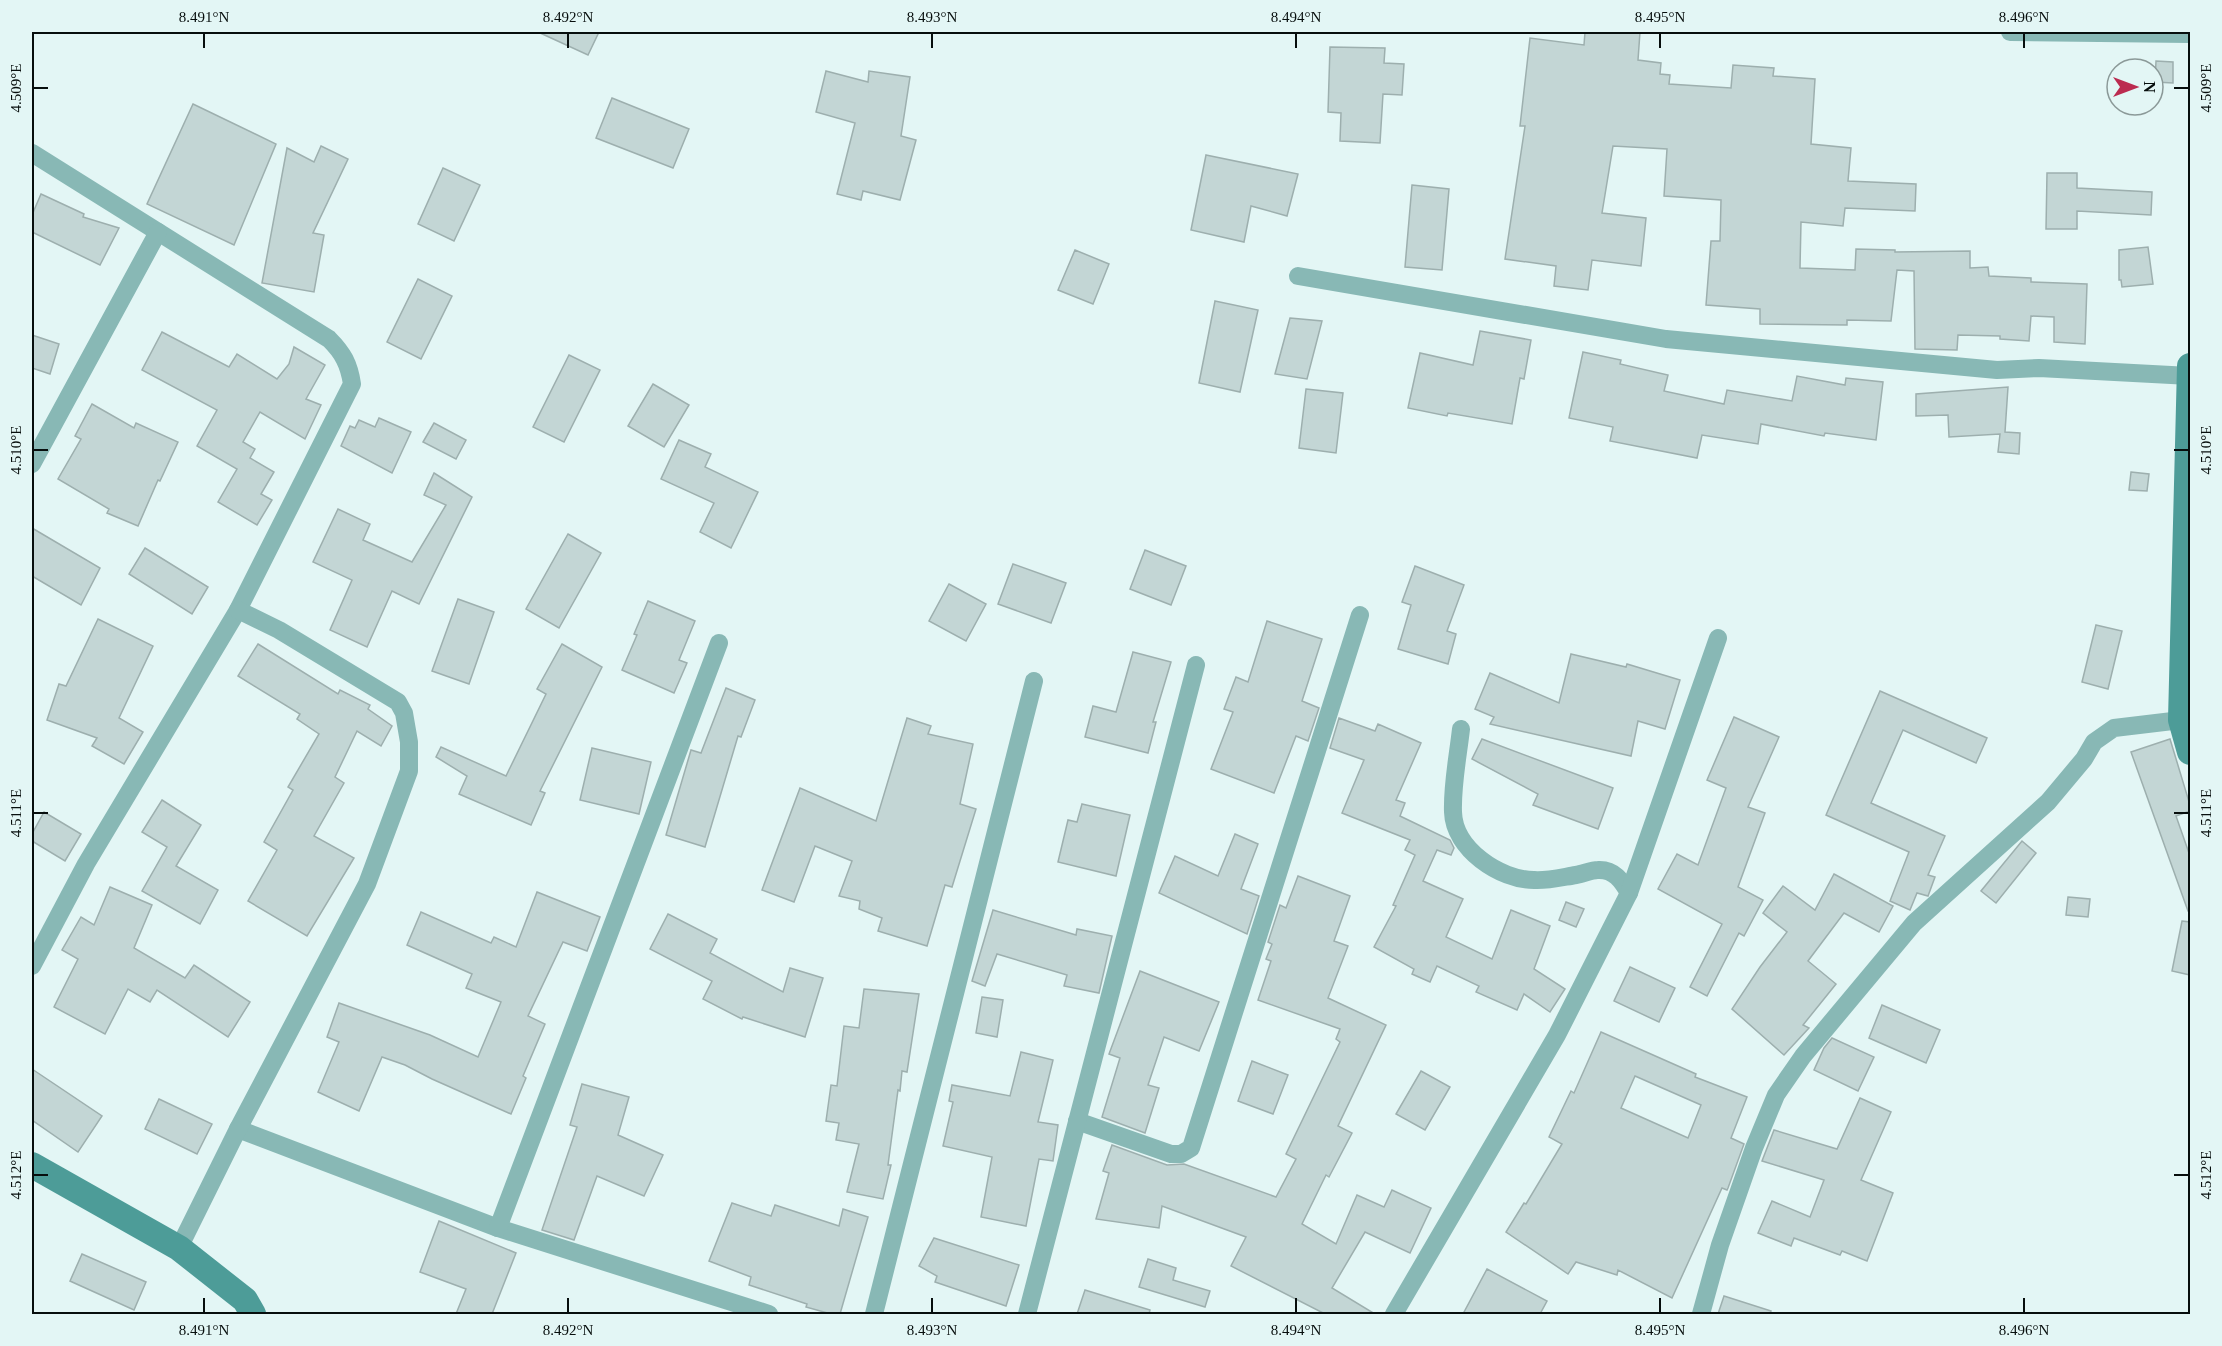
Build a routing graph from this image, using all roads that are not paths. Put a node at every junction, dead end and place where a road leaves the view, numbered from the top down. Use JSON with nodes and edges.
{"nodes":[{"id":1,"x":2010,"y":32,"type":"edge"},
{"id":2,"x":2190,"y":34,"type":"edge"},
{"id":3,"x":32,"y":153,"type":"edge"},
{"id":4,"x":158,"y":232,"type":"junction"},
{"id":5,"x":1298,"y":276,"type":"dead end"},
{"id":6,"x":2190,"y":366,"type":"edge"},
{"id":7,"x":2190,"y":376,"type":"edge"},
{"id":8,"x":32,"y":464,"type":"edge"},
{"id":9,"x":238,"y":610,"type":"junction"},
{"id":10,"x":1360,"y":615,"type":"dead end"},
{"id":11,"x":1718,"y":638,"type":"dead end"},
{"id":12,"x":719,"y":643,"type":"dead end"},
{"id":13,"x":1196,"y":665,"type":"dead end"},
{"id":14,"x":1034,"y":681,"type":"dead end"},
{"id":15,"x":2181,"y":720,"type":"junction"},
{"id":16,"x":1461,"y":729,"type":"dead end"},
{"id":17,"x":2190,"y":752,"type":"edge"},
{"id":18,"x":1629,"y":893,"type":"junction"},
{"id":19,"x":32,"y":966,"type":"edge"},
{"id":20,"x":1077,"y":1121,"type":"junction"},
{"id":21,"x":238,"y":1129,"type":"junction"},
{"id":22,"x":32,"y":1165,"type":"edge"},
{"id":23,"x":498,"y":1228,"type":"junction"},
{"id":24,"x":179,"y":1248,"type":"junction"},
{"id":25,"x":253,"y":1314,"type":"edge"},
{"id":26,"x":770,"y":1314,"type":"edge"},
{"id":27,"x":874,"y":1314,"type":"edge"},
{"id":28,"x":1027,"y":1314,"type":"edge"},
{"id":29,"x":1394,"y":1314,"type":"edge"},
{"id":30,"x":1701,"y":1314,"type":"edge"}],
"edges":[{"from":1,"to":2,"type":"street"},
{"from":3,"to":4,"type":"street"},
{"from":4,"to":8,"type":"street"},
{"from":4,"to":9,"type":"street"},
{"from":5,"to":7,"type":"street"},
{"from":6,"to":7,"type":"street"},
{"from":7,"to":15,"type":"street"},
{"from":9,"to":19,"type":"street"},
{"from":9,"to":21,"type":"street"},
{"from":10,"to":20,"type":"street"},
{"from":11,"to":18,"type":"street"},
{"from":12,"to":23,"type":"street"},
{"from":13,"to":20,"type":"street"},
{"from":14,"to":27,"type":"street"},
{"from":15,"to":17,"type":"street"},
{"from":15,"to":30,"type":"street"},
{"from":16,"to":18,"type":"street"},
{"from":18,"to":29,"type":"street"},
{"from":20,"to":28,"type":"street"},
{"from":21,"to":23,"type":"street"},
{"from":21,"to":24,"type":"street"},
{"from":22,"to":24,"type":"street"},
{"from":23,"to":26,"type":"street"},
{"from":24,"to":25,"type":"street"}]}
